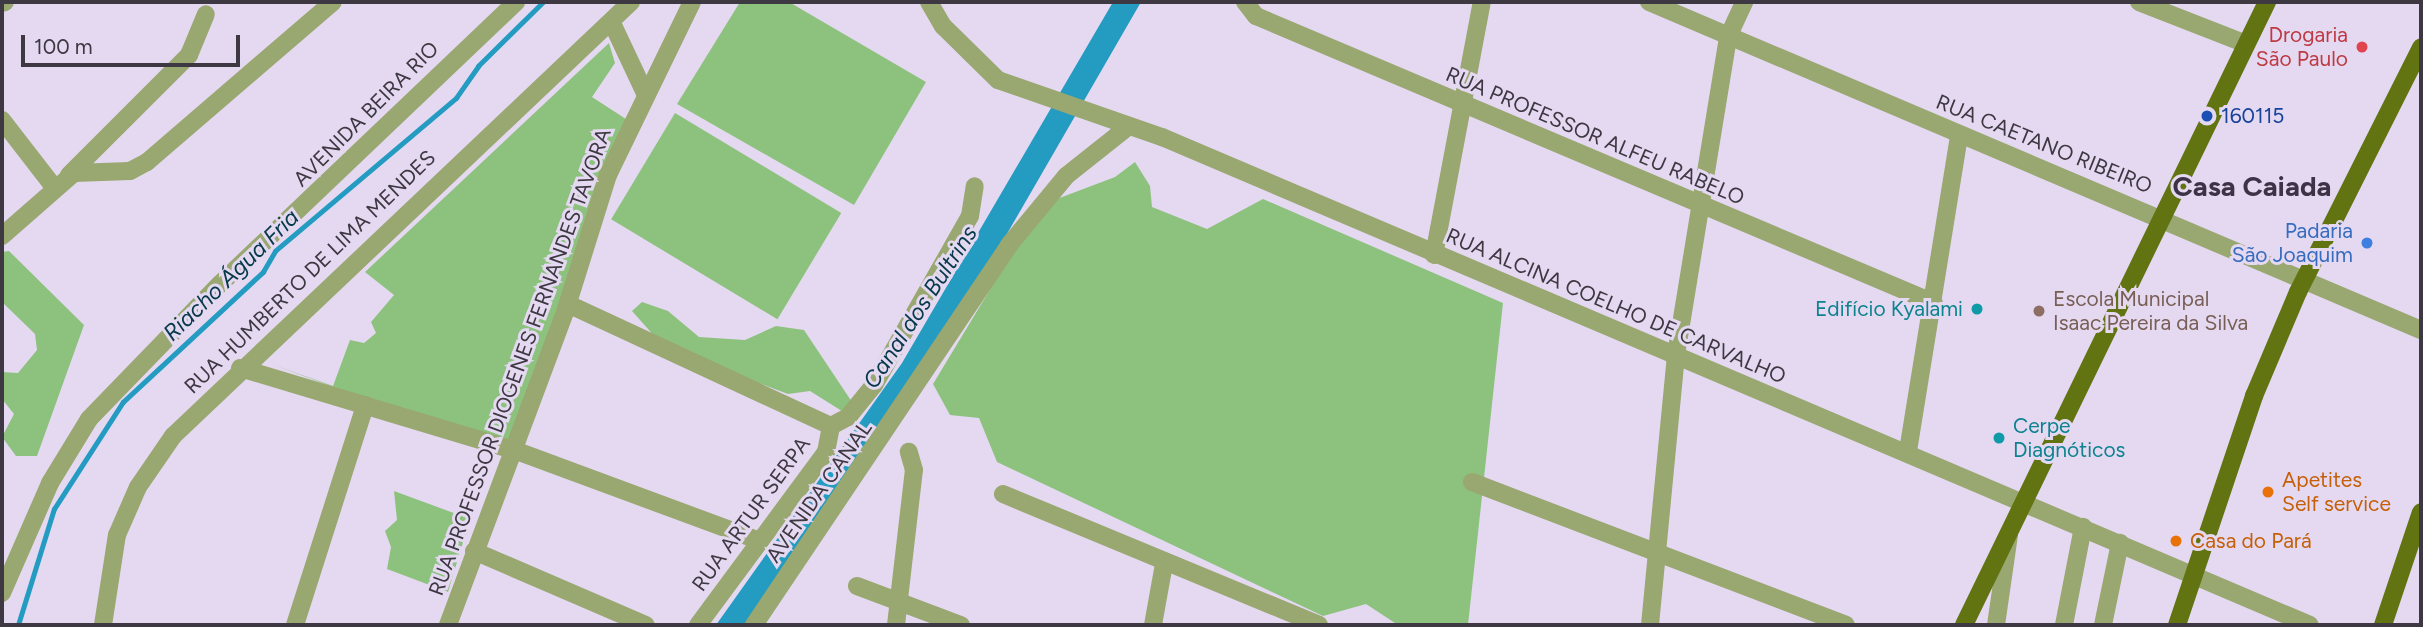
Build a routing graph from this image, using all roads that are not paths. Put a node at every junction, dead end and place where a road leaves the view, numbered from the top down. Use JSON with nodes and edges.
{"nodes":[{"id":1,"x":333,"y":2,"type":"edge"},
{"id":2,"x":516,"y":2,"type":"edge"},
{"id":3,"x":631,"y":2,"type":"edge"},
{"id":4,"x":692,"y":2,"type":"edge"},
{"id":5,"x":929,"y":2,"type":"edge"},
{"id":6,"x":1245,"y":2,"type":"edge"},
{"id":7,"x":1482,"y":2,"type":"edge"},
{"id":8,"x":1648,"y":2,"type":"edge"},
{"id":9,"x":1744,"y":2,"type":"edge"},
{"id":10,"x":2139,"y":2,"type":"edge"},
{"id":11,"x":2267,"y":2,"type":"edge"},
{"id":12,"x":206,"y":14,"type":"dead end"},
{"id":13,"x":612,"y":23,"type":"junction"},
{"id":14,"x":1728,"y":37,"type":"junction"},
{"id":15,"x":2246,"y":44,"type":"junction"},
{"id":16,"x":2421,"y":47,"type":"edge"},
{"id":17,"x":645,"y":93,"type":"junction"},
{"id":18,"x":1464,"y":106,"type":"junction"},
{"id":19,"x":2,"y":120,"type":"edge"},
{"id":20,"x":1129,"y":126,"type":"junction"},
{"id":21,"x":1959,"y":135,"type":"junction"},
{"id":22,"x":61,"y":183,"type":"junction"},
{"id":23,"x":975,"y":186,"type":"dead end"},
{"id":24,"x":1700,"y":205,"type":"junction"},
{"id":25,"x":2165,"y":216,"type":"junction"},
{"id":26,"x":2,"y":236,"type":"edge"},
{"id":27,"x":1434,"y":255,"type":"junction"},
{"id":28,"x":2304,"y":278,"type":"junction"},
{"id":29,"x":568,"y":303,"type":"junction"},
{"id":30,"x":1934,"y":303,"type":"junction"},
{"id":31,"x":2421,"y":330,"type":"edge"},
{"id":32,"x":1676,"y":355,"type":"junction"},
{"id":33,"x":240,"y":368,"type":"junction"},
{"id":34,"x":365,"y":405,"type":"junction"},
{"id":35,"x":831,"y":426,"type":"junction"},
{"id":36,"x":514,"y":450,"type":"junction"},
{"id":37,"x":1908,"y":451,"type":"junction"},
{"id":38,"x":909,"y":452,"type":"dead end"},
{"id":39,"x":1472,"y":482,"type":"dead end"},
{"id":40,"x":1003,"y":494,"type":"dead end"},
{"id":41,"x":2024,"y":500,"type":"junction"},
{"id":42,"x":2421,"y":512,"type":"edge"},
{"id":43,"x":2082,"y":527,"type":"junction"},
{"id":44,"x":2010,"y":529,"type":"junction"},
{"id":45,"x":760,"y":541,"type":"junction"},
{"id":46,"x":2120,"y":543,"type":"junction"},
{"id":47,"x":1658,"y":548,"type":"junction"},
{"id":48,"x":474,"y":551,"type":"junction"},
{"id":49,"x":1164,"y":564,"type":"junction"},
{"id":50,"x":2194,"y":577,"type":"junction"},
{"id":51,"x":857,"y":586,"type":"dead end"},
{"id":52,"x":2,"y":593,"type":"edge"},
{"id":53,"x":899,"y":601,"type":"junction"},
{"id":54,"x":103,"y":625,"type":"edge"},
{"id":55,"x":295,"y":625,"type":"edge"},
{"id":56,"x":448,"y":625,"type":"edge"},
{"id":57,"x":646,"y":625,"type":"edge"},
{"id":58,"x":698,"y":625,"type":"edge"},
{"id":59,"x":754,"y":625,"type":"edge"},
{"id":60,"x":896,"y":625,"type":"edge"},
{"id":61,"x":961,"y":625,"type":"edge"},
{"id":62,"x":1153,"y":625,"type":"edge"},
{"id":63,"x":1319,"y":625,"type":"edge"},
{"id":64,"x":1650,"y":625,"type":"edge"},
{"id":65,"x":1846,"y":625,"type":"edge"},
{"id":66,"x":1964,"y":625,"type":"edge"},
{"id":67,"x":1996,"y":625,"type":"edge"},
{"id":68,"x":2064,"y":625,"type":"edge"},
{"id":69,"x":2103,"y":625,"type":"edge"},
{"id":70,"x":2178,"y":625,"type":"edge"},
{"id":71,"x":2310,"y":625,"type":"edge"},
{"id":72,"x":2383,"y":625,"type":"edge"}],
"edges":[{"from":1,"to":22,"type":"street"},
{"from":2,"to":52,"type":"street","name":"AVENIDA BEIRA RIO"},
{"from":3,"to":13,"type":"street","name":"RUA HUMBERTO DE LIMA MENDES"},
{"from":4,"to":17,"type":"street","name":"RUA PROFESSOR DIOGENES FERNANDES TAVORA"},
{"from":5,"to":20,"type":"street","name":"RUA ALCINA COELHO DE CARVALHO"},
{"from":6,"to":18,"type":"street","name":"RUA PROFESSOR ALFEU RABELO"},
{"from":7,"to":18,"type":"street"},
{"from":8,"to":14,"type":"street","name":"RUA CAETANO RIBEIRO"},
{"from":9,"to":14,"type":"street"},
{"from":10,"to":15,"type":"street"},
{"from":11,"to":15,"type":"main road"},
{"from":12,"to":22,"type":"street"},
{"from":13,"to":17,"type":"street"},
{"from":13,"to":33,"type":"street","name":"RUA HUMBERTO DE LIMA MENDES"},
{"from":14,"to":21,"type":"street","name":"RUA CAETANO RIBEIRO"},
{"from":14,"to":24,"type":"street"},
{"from":15,"to":25,"type":"main road"},
{"from":16,"to":28,"type":"main road"},
{"from":17,"to":29,"type":"street","name":"RUA PROFESSOR DIOGENES FERNANDES TAVORA"},
{"from":18,"to":24,"type":"street","name":"RUA PROFESSOR ALFEU RABELO"},
{"from":18,"to":27,"type":"street"},
{"from":19,"to":22,"type":"street"},
{"from":20,"to":27,"type":"street","name":"RUA ALCINA COELHO DE CARVALHO"},
{"from":20,"to":59,"type":"street","name":"AVENIDA CANAL"},
{"from":21,"to":25,"type":"street","name":"RUA CAETANO RIBEIRO"},
{"from":21,"to":30,"type":"street"},
{"from":22,"to":26,"type":"street"},
{"from":23,"to":35,"type":"street"},
{"from":24,"to":30,"type":"street","name":"RUA PROFESSOR ALFEU RABELO"},
{"from":24,"to":32,"type":"street"},
{"from":25,"to":28,"type":"street","name":"RUA CAETANO RIBEIRO"},
{"from":25,"to":41,"type":"main road"},
{"from":27,"to":32,"type":"street","name":"RUA ALCINA COELHO DE CARVALHO"},
{"from":28,"to":31,"type":"street","name":"RUA CAETANO RIBEIRO"},
{"from":28,"to":50,"type":"main road"},
{"from":29,"to":35,"type":"street"},
{"from":29,"to":36,"type":"street","name":"RUA PROFESSOR DIOGENES FERNANDES TAVORA"},
{"from":30,"to":37,"type":"street"},
{"from":32,"to":37,"type":"street","name":"RUA ALCINA COELHO DE CARVALHO"},
{"from":32,"to":47,"type":"street"},
{"from":33,"to":34,"type":"street"},
{"from":33,"to":54,"type":"street","name":"RUA HUMBERTO DE LIMA MENDES"},
{"from":34,"to":36,"type":"street"},
{"from":34,"to":55,"type":"street"},
{"from":35,"to":45,"type":"street","name":"RUA ARTUR SERPA"},
{"from":36,"to":45,"type":"street"},
{"from":36,"to":48,"type":"street","name":"RUA PROFESSOR DIOGENES FERNANDES TAVORA"},
{"from":37,"to":41,"type":"street","name":"RUA ALCINA COELHO DE CARVALHO"},
{"from":38,"to":53,"type":"street"},
{"from":39,"to":47,"type":"street"},
{"from":40,"to":49,"type":"street"},
{"from":41,"to":43,"type":"street","name":"RUA ALCINA COELHO DE CARVALHO"},
{"from":41,"to":44,"type":"main road"},
{"from":42,"to":72,"type":"main road"},
{"from":43,"to":46,"type":"street","name":"RUA ALCINA COELHO DE CARVALHO"},
{"from":43,"to":68,"type":"street"},
{"from":44,"to":66,"type":"main road"},
{"from":44,"to":67,"type":"street"},
{"from":45,"to":58,"type":"street","name":"RUA ARTUR SERPA"},
{"from":46,"to":50,"type":"street","name":"RUA ALCINA COELHO DE CARVALHO"},
{"from":46,"to":69,"type":"street"},
{"from":47,"to":64,"type":"street"},
{"from":47,"to":65,"type":"street"},
{"from":48,"to":56,"type":"street","name":"RUA PROFESSOR DIOGENES FERNANDES TAVORA"},
{"from":48,"to":57,"type":"street"},
{"from":49,"to":62,"type":"street"},
{"from":49,"to":63,"type":"street"},
{"from":50,"to":70,"type":"main road"},
{"from":50,"to":71,"type":"street","name":"RUA ALCINA COELHO DE CARVALHO"},
{"from":51,"to":53,"type":"street"},
{"from":53,"to":60,"type":"street"},
{"from":53,"to":61,"type":"street"}]}
